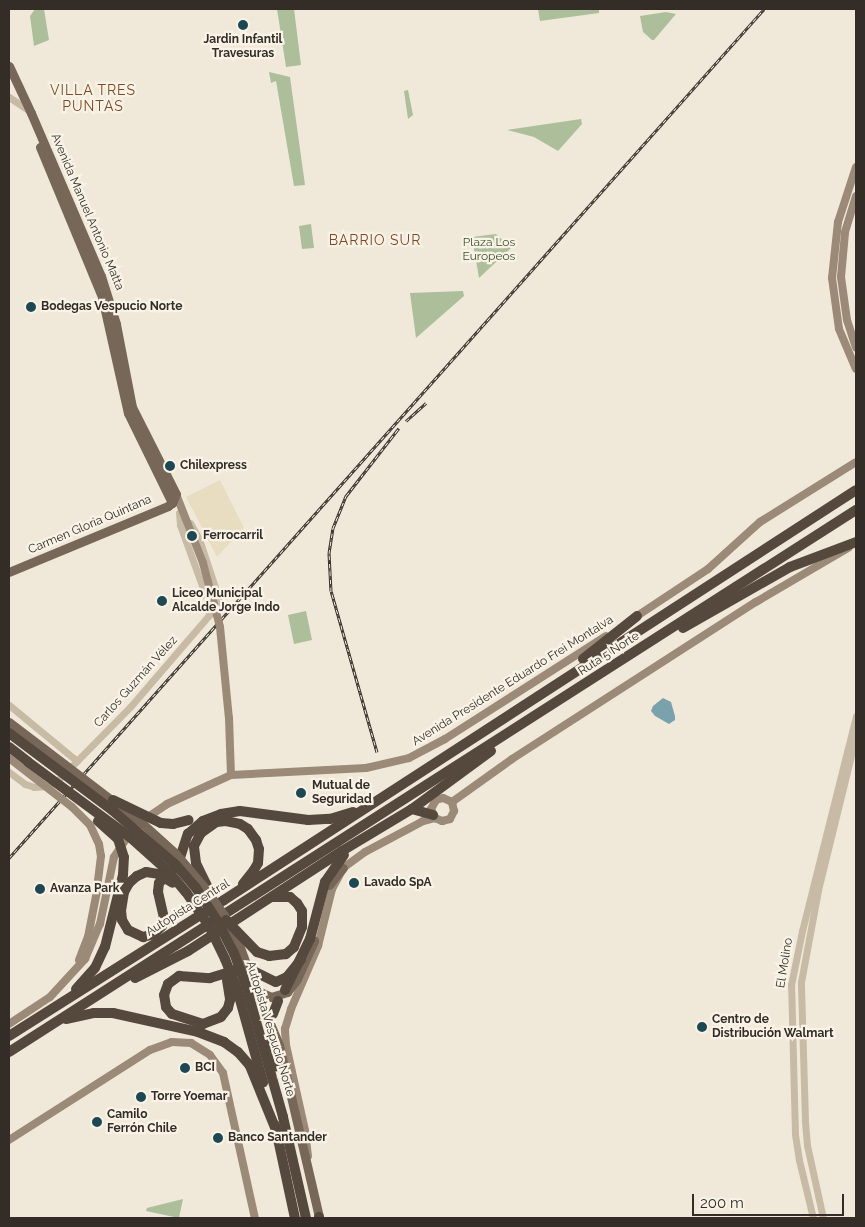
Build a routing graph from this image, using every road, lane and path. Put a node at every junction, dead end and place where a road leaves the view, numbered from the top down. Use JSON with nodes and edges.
{"nodes":[{"id":1,"x":9,"y":66,"type":"edge"},
{"id":2,"x":9,"y":80,"type":"edge"},
{"id":3,"x":9,"y":97,"type":"edge"},
{"id":4,"x":22,"y":106,"type":"junction"},
{"id":5,"x":31,"y":112,"type":"junction"},
{"id":6,"x":856,"y":167,"type":"edge"},
{"id":7,"x":849,"y":188,"type":"junction"},
{"id":8,"x":856,"y":194,"type":"edge"},
{"id":9,"x":845,"y":201,"type":"junction"},
{"id":10,"x":853,"y":206,"type":"junction"},
{"id":11,"x":856,"y":348,"type":"edge"},
{"id":12,"x":856,"y":369,"type":"edge"},
{"id":13,"x":855,"y":463,"type":"edge"},
{"id":14,"x":856,"y":490,"type":"edge"},
{"id":15,"x":174,"y":499,"type":"junction"},
{"id":16,"x":856,"y":510,"type":"edge"},
{"id":17,"x":181,"y":512,"type":"junction"},
{"id":18,"x":856,"y":542,"type":"edge"},
{"id":19,"x":9,"y":572,"type":"edge"},
{"id":20,"x":209,"y":615,"type":"junction"},
{"id":21,"x":637,"y":616,"type":"junction"},
{"id":22,"x":632,"y":654,"type":"junction"},
{"id":23,"x":548,"y":688,"type":"junction"},
{"id":24,"x":9,"y":705,"type":"edge"},
{"id":25,"x":856,"y":716,"type":"edge"},
{"id":26,"x":9,"y":722,"type":"edge"},
{"id":27,"x":527,"y":722,"type":"junction"},
{"id":28,"x":9,"y":733,"type":"edge"},
{"id":29,"x":856,"y":735,"type":"edge"},
{"id":30,"x":9,"y":747,"type":"edge"},
{"id":31,"x":9,"y":758,"type":"edge"},
{"id":32,"x":77,"y":761,"type":"junction"},
{"id":33,"x":9,"y":772,"type":"edge"},
{"id":34,"x":231,"y":775,"type":"junction"},
{"id":35,"x":113,"y":800,"type":"junction"},
{"id":36,"x":379,"y":800,"type":"junction"},
{"id":37,"x":80,"y":802,"type":"junction"},
{"id":38,"x":452,"y":802,"type":"junction"},
{"id":39,"x":412,"y":809,"type":"junction"},
{"id":40,"x":434,"y":817,"type":"junction"},
{"id":41,"x":374,"y":818,"type":"joint"},
{"id":42,"x":297,"y":819,"type":"junction"},
{"id":43,"x":364,"y":838,"type":"junction"},
{"id":44,"x":345,"y":866,"type":"junction"},
{"id":45,"x":271,"y":897,"type":"junction"},
{"id":46,"x":191,"y":899,"type":"junction"},
{"id":47,"x":219,"y":901,"type":"junction"},
{"id":48,"x":226,"y":920,"type":"junction"},
{"id":49,"x":802,"y":931,"type":"junction"},
{"id":50,"x":812,"y":933,"type":"junction"},
{"id":51,"x":216,"y":938,"type":"junction"},
{"id":52,"x":301,"y":960,"type":"junction"},
{"id":53,"x":68,"y":979,"type":"junction"},
{"id":54,"x":248,"y":987,"type":"junction"},
{"id":55,"x":285,"y":990,"type":"dead end"},
{"id":56,"x":93,"y":998,"type":"junction"},
{"id":57,"x":278,"y":1001,"type":"dead end"},
{"id":58,"x":56,"y":1006,"type":"junction"},
{"id":59,"x":273,"y":1014,"type":"dead end"},
{"id":60,"x":53,"y":1023,"type":"junction"},
{"id":61,"x":9,"y":1024,"type":"edge"},
{"id":62,"x":792,"y":1024,"type":"junction"},
{"id":63,"x":802,"y":1024,"type":"junction"},
{"id":64,"x":9,"y":1036,"type":"edge"},
{"id":65,"x":271,"y":1042,"type":"dead end"},
{"id":66,"x":9,"y":1052,"type":"edge"},
{"id":67,"x":282,"y":1131,"type":"junction"},
{"id":68,"x":9,"y":1140,"type":"edge"},
{"id":69,"x":796,"y":1142,"type":"junction"},
{"id":70,"x":807,"y":1143,"type":"junction"},
{"id":71,"x":308,"y":1168,"type":"junction"},
{"id":72,"x":288,"y":1186,"type":"junction"},
{"id":73,"x":255,"y":1218,"type":"edge"},
{"id":74,"x":291,"y":1218,"type":"edge"},
{"id":75,"x":295,"y":1218,"type":"edge"},
{"id":76,"x":306,"y":1218,"type":"edge"},
{"id":77,"x":319,"y":1218,"type":"edge"},
{"id":78,"x":814,"y":1218,"type":"edge"},
{"id":79,"x":823,"y":1218,"type":"edge"}],
"edges":[{"from":1,"to":5,"type":"main road","name":"Avenida Manuel Antonio Matta"},
{"from":2,"to":4,"type":"main road","name":"Avenida Manuel Antonio Matta"},
{"from":3,"to":4,"type":"street"},
{"from":4,"to":5,"type":"street"},
{"from":4,"to":15,"type":"main road","name":"Avenida Manuel Antonio Matta"},
{"from":5,"to":15,"type":"main road","name":"Avenida Manuel Antonio Matta"},
{"from":6,"to":7,"type":"main road"},
{"from":7,"to":8,"type":"main road"},
{"from":7,"to":9,"type":"main road"},
{"from":8,"to":10,"type":"main road"},
{"from":9,"to":10,"type":"main road"},
{"from":9,"to":12,"type":"main road"},
{"from":10,"to":11,"type":"main road"},
{"from":13,"to":21,"type":"main road","name":"Avenida Presidente Eduardo Frei Montalva"},
{"from":14,"to":23,"type":"highway","name":"Ruta 5 Norte"},
{"from":15,"to":17,"type":"main road","name":"Avenida Manuel Antonio Matta"},
{"from":15,"to":19,"type":"main road","name":"Carmen Gloria Quintana"},
{"from":16,"to":22,"type":"highway","name":"Ruta 5 Norte"},
{"from":17,"to":20,"type":"street","name":"Avenida Manuel Antonio Matta"},
{"from":17,"to":20,"type":"street","name":"Avenida Manuel Antonio Matta"},
{"from":17,"to":34,"type":"main road","name":"Avenida Manuel Antonio Matta","bridge":true},
{"from":18,"to":22,"type":"highway"},
{"from":18,"to":38,"type":"main road"},
{"from":20,"to":32,"type":"street","name":"Carlos Guzmán Vélez"},
{"from":21,"to":23,"type":"highway"},
{"from":21,"to":34,"type":"main road","name":"Avenida Presidente Eduardo Frei Montalva"},
{"from":22,"to":27,"type":"highway","name":"Ruta 5 Norte"},
{"from":23,"to":36,"type":"highway","name":"Ruta 5 Norte"},
{"from":24,"to":32,"type":"street"},
{"from":25,"to":49,"type":"street","name":"El Molino"},
{"from":26,"to":35,"type":"main road","bridge":true},
{"from":27,"to":39,"type":"highway"},
{"from":27,"to":41,"type":"highway","name":"Ruta 5 Norte"},
{"from":28,"to":54,"type":"highway","name":"Autopista Vespucio Norte","bridge":true},
{"from":29,"to":50,"type":"street","name":"El Molino"},
{"from":30,"to":37,"type":"highway","name":"Autopista Vespucio Norte","bridge":true},
{"from":31,"to":53,"type":"main road","name":"Avenida Presidente Eduardo Frei Montalva","bridge":true},
{"from":32,"to":33,"type":"street","name":"Carlos Guzmán Vélez"},
{"from":34,"to":53,"type":"main road","name":"Avenida Presidente Eduardo Frei Montalva"},
{"from":35,"to":42,"type":"highway","bridge":true},
{"from":35,"to":47,"type":"main road","bridge":true},
{"from":36,"to":42,"type":"highway"},
{"from":36,"to":47,"type":"highway","name":"Autopista Central"},
{"from":37,"to":46,"type":"highway","name":"Autopista Vespucio Norte","bridge":true},
{"from":37,"to":58,"type":"highway","bridge":true},
{"from":38,"to":40,"type":"main road"},
{"from":38,"to":40,"type":"main road"},
{"from":39,"to":40,"type":"highway"},
{"from":39,"to":43,"type":"highway"},
{"from":40,"to":44,"type":"main road"},
{"from":41,"to":56,"type":"highway","name":"Autopista Central"},
{"from":42,"to":46,"type":"highway","bridge":true},
{"from":43,"to":45,"type":"highway"},
{"from":43,"to":52,"type":"highway"},
{"from":44,"to":54,"type":"main road"},
{"from":44,"to":71,"type":"main road"},
{"from":45,"to":48,"type":"highway","bridge":true},
{"from":45,"to":56,"type":"highway"},
{"from":46,"to":51,"type":"highway","name":"Autopista Vespucio Norte","bridge":true},
{"from":47,"to":47,"type":"highway","bridge":true},
{"from":47,"to":48,"type":"main road","bridge":true},
{"from":47,"to":58,"type":"highway","name":"Autopista Central"},
{"from":48,"to":54,"type":"main road","bridge":true},
{"from":49,"to":50,"type":"street"},
{"from":49,"to":62,"type":"street","name":"El Molino"},
{"from":50,"to":63,"type":"street","name":"El Molino"},
{"from":51,"to":52,"type":"highway","bridge":true},
{"from":51,"to":54,"type":"highway","name":"Autopista Vespucio Norte","bridge":true},
{"from":52,"to":55,"type":"highway"},
{"from":53,"to":61,"type":"main road","name":"Avenida Presidente Eduardo Frei Montalva"},
{"from":54,"to":67,"type":"highway","name":"Autopista Vespucio Norte"},
{"from":54,"to":71,"type":"main road"},
{"from":56,"to":60,"type":"highway","name":"Autopista Central"},
{"from":57,"to":59,"type":"highway"},
{"from":58,"to":64,"type":"highway","name":"Autopista Central"},
{"from":60,"to":66,"type":"highway","name":"Autopista Central"},
{"from":60,"to":67,"type":"highway"},
{"from":62,"to":63,"type":"street"},
{"from":62,"to":69,"type":"street","name":"El Molino"},
{"from":63,"to":70,"type":"street","name":"El Molino"},
{"from":65,"to":67,"type":"highway"},
{"from":67,"to":72,"type":"highway","name":"Autopista Vespucio Norte"},
{"from":67,"to":76,"type":"highway","name":"Autopista Vespucio Norte"},
{"from":68,"to":73,"type":"main road"},
{"from":69,"to":70,"type":"street"},
{"from":69,"to":78,"type":"street","name":"El Molino"},
{"from":70,"to":79,"type":"street","name":"El Molino"},
{"from":71,"to":77,"type":"main road"},
{"from":72,"to":74,"type":"highway"},
{"from":72,"to":75,"type":"highway","name":"Autopista Vespucio Norte"}]}
